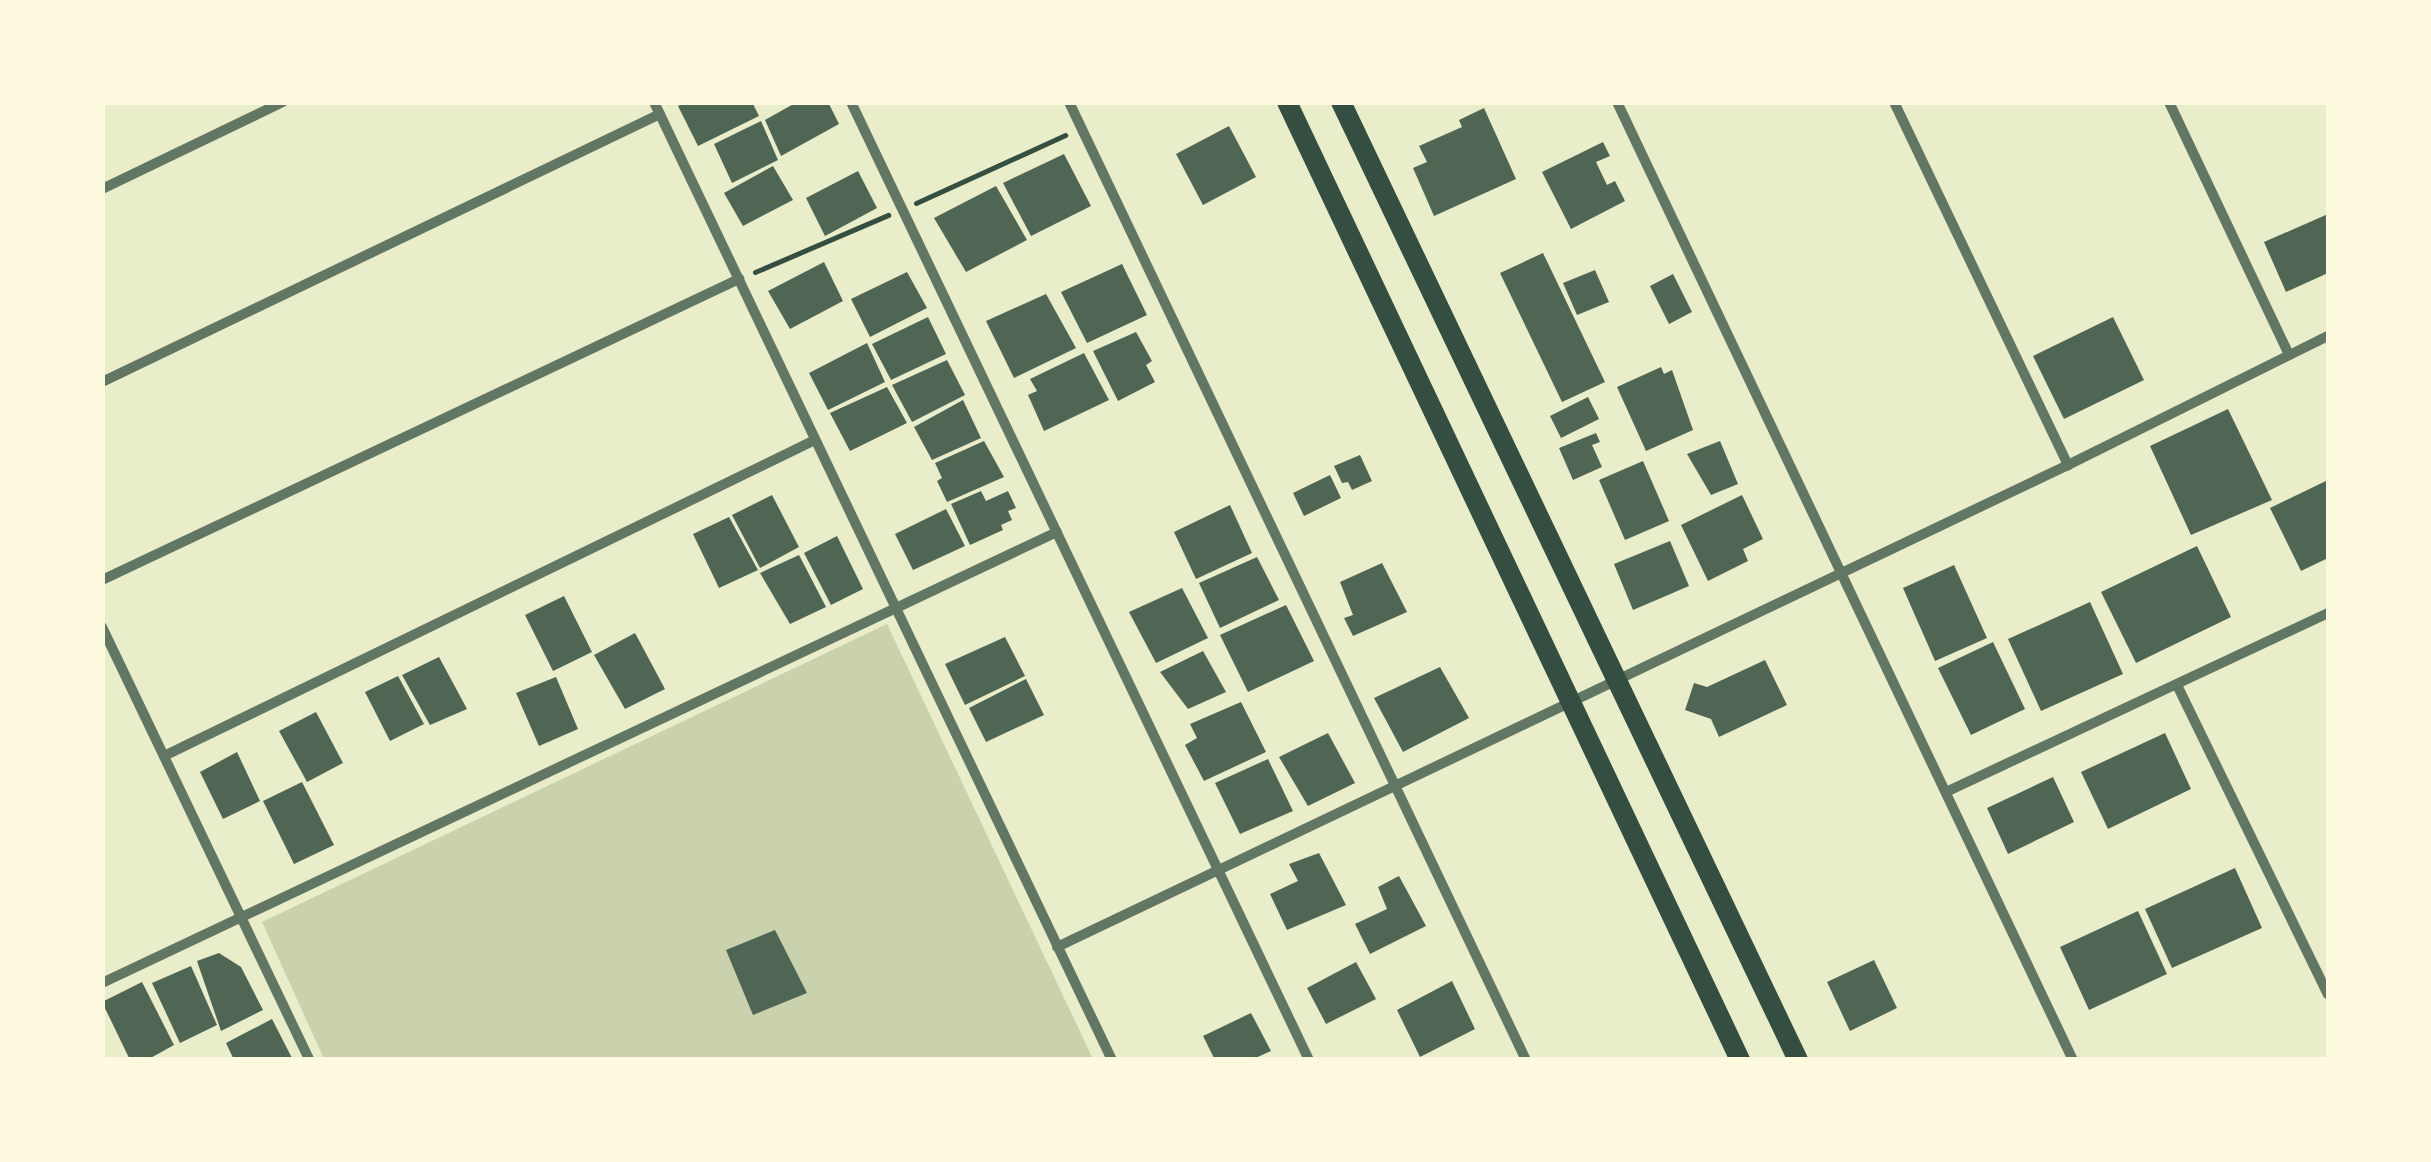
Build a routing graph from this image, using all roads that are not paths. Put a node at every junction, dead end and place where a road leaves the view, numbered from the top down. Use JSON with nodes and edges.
{"nodes":[{"id":1,"x":282,"y":102,"type":"edge"},
{"id":2,"x":851,"y":102,"type":"edge"},
{"id":3,"x":1069,"y":102,"type":"edge"},
{"id":4,"x":1287,"y":102,"type":"edge"},
{"id":5,"x":1340,"y":102,"type":"edge"},
{"id":6,"x":1616,"y":102,"type":"edge"},
{"id":7,"x":1894,"y":102,"type":"edge"},
{"id":8,"x":2169,"y":102,"type":"edge"},
{"id":9,"x":657,"y":108,"type":"edge"},
{"id":10,"x":102,"y":189,"type":"edge"},
{"id":11,"x":738,"y":279,"type":"junction"},
{"id":12,"x":2328,"y":336,"type":"edge"},
{"id":13,"x":2289,"y":355,"type":"junction"},
{"id":14,"x":102,"y":382,"type":"edge"},
{"id":15,"x":815,"y":440,"type":"junction"},
{"id":16,"x":2068,"y":465,"type":"junction"},
{"id":17,"x":1057,"y":532,"type":"junction"},
{"id":18,"x":1840,"y":570,"type":"junction"},
{"id":19,"x":102,"y":580,"type":"edge"},
{"id":20,"x":895,"y":608,"type":"junction"},
{"id":21,"x":2328,"y":613,"type":"edge"},
{"id":22,"x":102,"y":628,"type":"edge"},
{"id":23,"x":1616,"y":678,"type":"junction"},
{"id":24,"x":2177,"y":685,"type":"junction"},
{"id":25,"x":1570,"y":700,"type":"junction"},
{"id":26,"x":164,"y":756,"type":"junction"},
{"id":27,"x":1395,"y":786,"type":"junction"},
{"id":28,"x":1946,"y":792,"type":"junction"},
{"id":29,"x":1218,"y":870,"type":"junction"},
{"id":30,"x":241,"y":918,"type":"junction"},
{"id":31,"x":1057,"y":947,"type":"junction"},
{"id":32,"x":102,"y":983,"type":"edge"},
{"id":33,"x":2328,"y":994,"type":"edge"},
{"id":34,"x":309,"y":1060,"type":"edge"},
{"id":35,"x":1112,"y":1060,"type":"edge"},
{"id":36,"x":1310,"y":1060,"type":"edge"},
{"id":37,"x":1526,"y":1060,"type":"edge"},
{"id":38,"x":1740,"y":1060,"type":"edge"},
{"id":39,"x":1798,"y":1060,"type":"edge"},
{"id":40,"x":2073,"y":1060,"type":"edge"}],
"edges":[{"from":1,"to":10,"type":"street"},
{"from":2,"to":17,"type":"street"},
{"from":3,"to":27,"type":"street"},
{"from":4,"to":25,"type":"main road"},
{"from":5,"to":23,"type":"main road"},
{"from":6,"to":18,"type":"street"},
{"from":7,"to":16,"type":"street"},
{"from":8,"to":13,"type":"street"},
{"from":9,"to":11,"type":"street"},
{"from":9,"to":14,"type":"street"},
{"from":11,"to":15,"type":"street"},
{"from":11,"to":19,"type":"street"},
{"from":12,"to":13,"type":"street"},
{"from":13,"to":16,"type":"street"},
{"from":15,"to":20,"type":"street"},
{"from":15,"to":26,"type":"street"},
{"from":16,"to":18,"type":"street"},
{"from":17,"to":20,"type":"street"},
{"from":17,"to":29,"type":"street"},
{"from":18,"to":23,"type":"street"},
{"from":18,"to":28,"type":"street"},
{"from":20,"to":30,"type":"street"},
{"from":20,"to":31,"type":"street"},
{"from":21,"to":24,"type":"street"},
{"from":22,"to":26,"type":"street"},
{"from":23,"to":25,"type":"street"},
{"from":23,"to":39,"type":"main road"},
{"from":24,"to":28,"type":"street"},
{"from":24,"to":33,"type":"street"},
{"from":25,"to":27,"type":"street"},
{"from":25,"to":38,"type":"main road"},
{"from":26,"to":30,"type":"street"},
{"from":27,"to":29,"type":"street"},
{"from":27,"to":37,"type":"street"},
{"from":28,"to":40,"type":"street"},
{"from":29,"to":31,"type":"street"},
{"from":29,"to":36,"type":"street"},
{"from":30,"to":32,"type":"street"},
{"from":30,"to":34,"type":"street"},
{"from":31,"to":35,"type":"street"}]}
